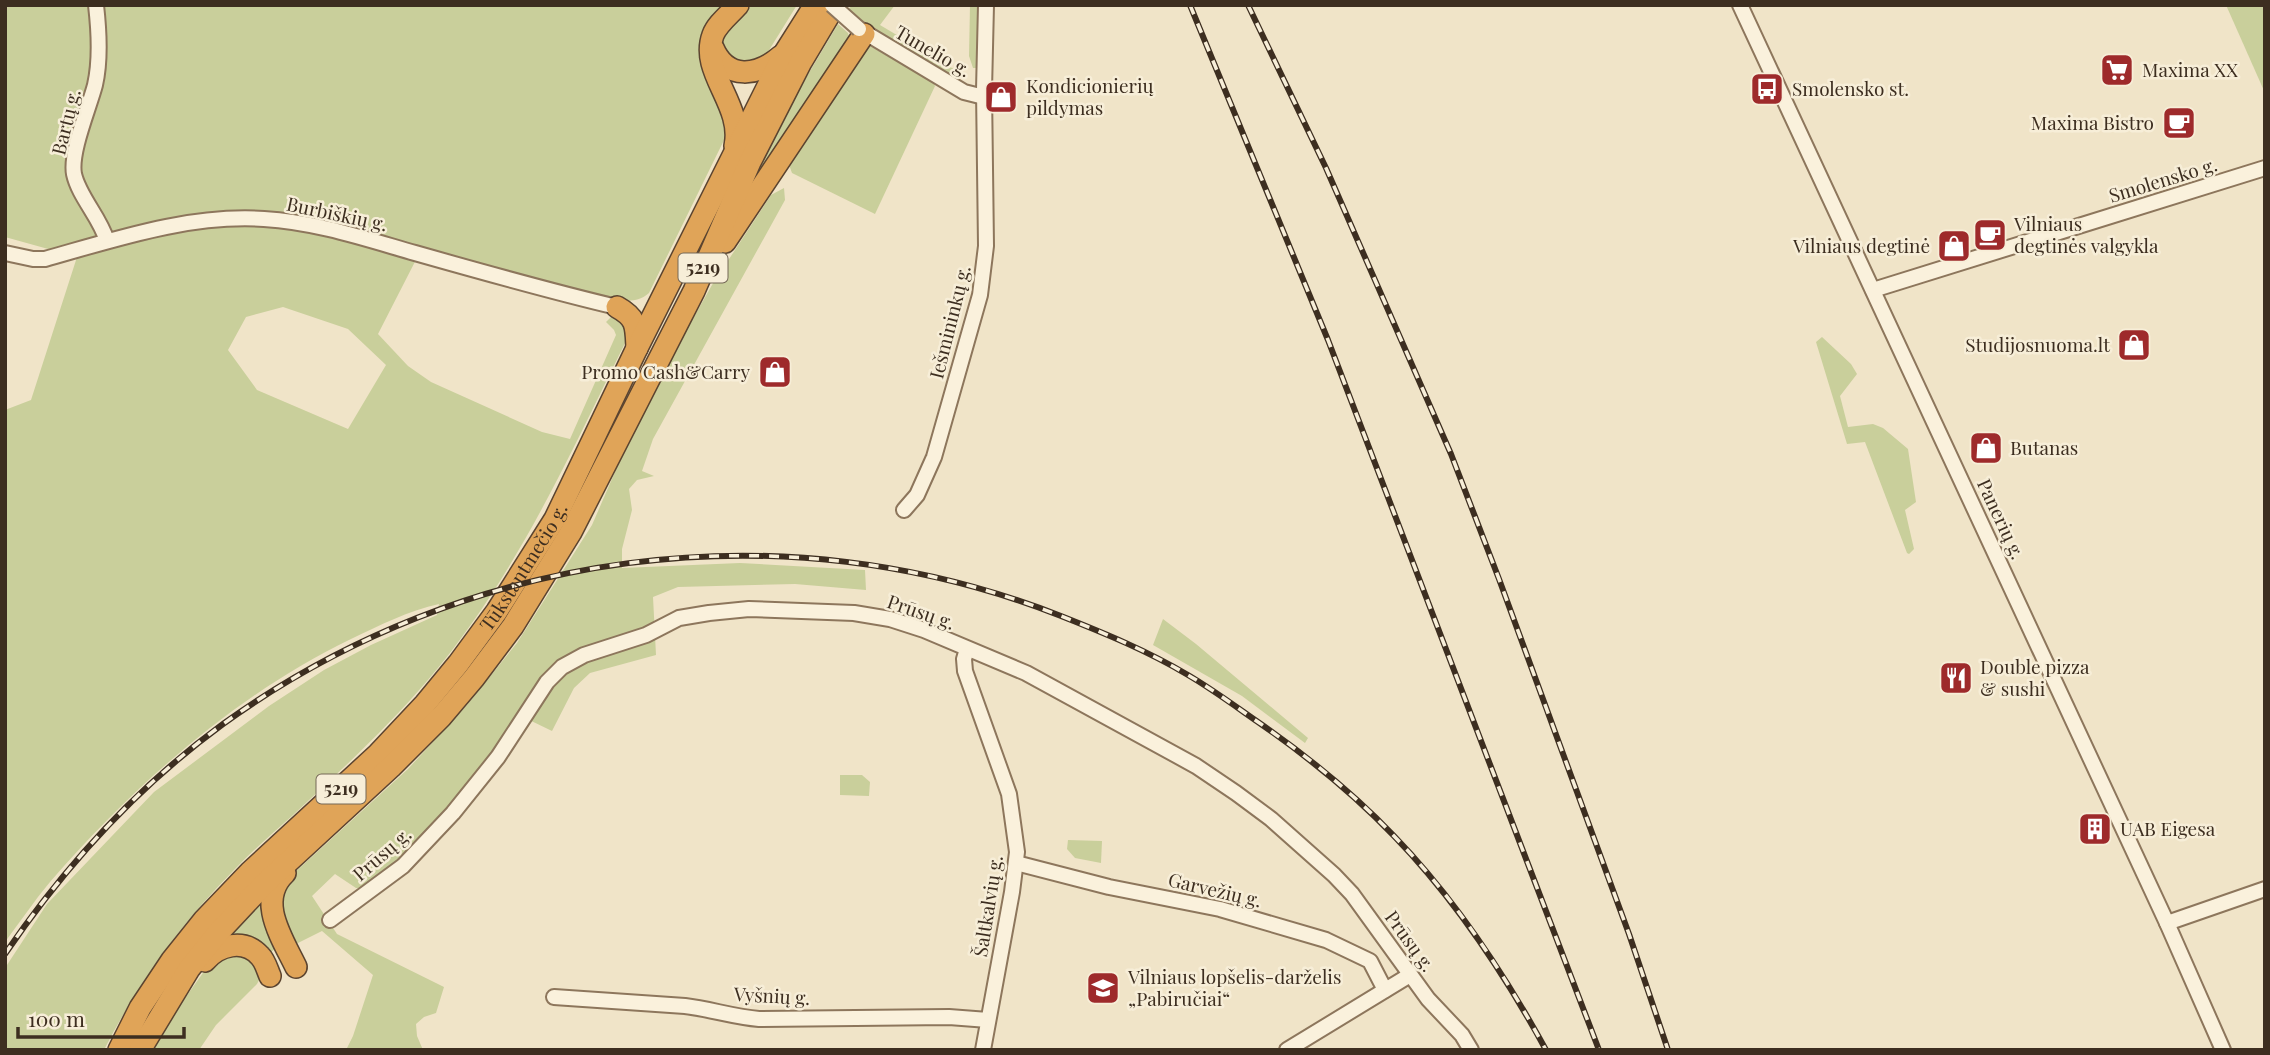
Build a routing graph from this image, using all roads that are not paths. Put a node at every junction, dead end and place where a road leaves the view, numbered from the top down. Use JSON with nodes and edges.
{"nodes":[{"id":1,"x":96,"y":5,"type":"edge"},
{"id":2,"x":738,"y":5,"type":"edge"},
{"id":3,"x":815,"y":5,"type":"edge"},
{"id":4,"x":833,"y":5,"type":"edge"},
{"id":5,"x":986,"y":5,"type":"edge"},
{"id":6,"x":1740,"y":5,"type":"edge"},
{"id":7,"x":862,"y":31,"type":"junction"},
{"id":8,"x":711,"y":43,"type":"junction"},
{"id":9,"x":784,"y":54,"type":"junction"},
{"id":10,"x":984,"y":97,"type":"junction"},
{"id":11,"x":732,"y":157,"type":"junction"},
{"id":12,"x":2265,"y":169,"type":"edge"},
{"id":13,"x":107,"y":241,"type":"junction"},
{"id":14,"x":5,"y":253,"type":"edge"},
{"id":15,"x":1873,"y":290,"type":"junction"},
{"id":16,"x":694,"y":291,"type":"junction"},
{"id":17,"x":664,"y":294,"type":"junction"},
{"id":18,"x":617,"y":307,"type":"junction"},
{"id":19,"x":637,"y":348,"type":"junction"},
{"id":20,"x":904,"y":510,"type":"dead end"},
{"id":21,"x":967,"y":649,"type":"junction"},
{"id":22,"x":313,"y":838,"type":"junction"},
{"id":23,"x":1016,"y":863,"type":"junction"},
{"id":24,"x":2265,"y":889,"type":"edge"},
{"id":25,"x":330,"y":920,"type":"dead end"},
{"id":26,"x":2167,"y":923,"type":"junction"},
{"id":27,"x":1390,"y":946,"type":"junction"},
{"id":28,"x":1370,"y":961,"type":"junction"},
{"id":29,"x":296,"y":967,"type":"dead end"},
{"id":30,"x":1410,"y":975,"type":"junction"},
{"id":31,"x":270,"y":976,"type":"dead end"},
{"id":32,"x":1385,"y":990,"type":"junction"},
{"id":33,"x":554,"y":998,"type":"dead end"},
{"id":34,"x":164,"y":1007,"type":"junction"},
{"id":35,"x":988,"y":1020,"type":"junction"},
{"id":36,"x":119,"y":1050,"type":"edge"},
{"id":37,"x":140,"y":1050,"type":"edge"},
{"id":38,"x":983,"y":1050,"type":"edge"},
{"id":39,"x":1287,"y":1050,"type":"edge"},
{"id":40,"x":1471,"y":1050,"type":"edge"},
{"id":41,"x":2223,"y":1050,"type":"edge"}],
"edges":[{"from":1,"to":13,"type":"street","name":"Bartų g."},
{"from":2,"to":8,"type":"highway"},
{"from":3,"to":9,"type":"highway","name":"Tūkstantmečio g.","number":"5219"},
{"from":4,"to":7,"type":"street","name":"Tunelio g.","bridge":true},
{"from":4,"to":16,"type":"highway","name":"Tūkstantmečio g.","number":"5219"},
{"from":5,"to":10,"type":"street","name":"Iešmininkų g."},
{"from":6,"to":15,"type":"street","name":"Panerių g."},
{"from":7,"to":10,"type":"street","name":"Tunelio g."},
{"from":7,"to":16,"type":"highway"},
{"from":8,"to":9,"type":"highway"},
{"from":8,"to":11,"type":"highway"},
{"from":9,"to":11,"type":"highway","name":"Tūkstantmečio g.","number":"5219"},
{"from":10,"to":20,"type":"street","name":"Iešmininkų g."},
{"from":11,"to":17,"type":"highway","name":"Tūkstantmečio g.","number":"5219"},
{"from":12,"to":15,"type":"street","name":"Smolensko g."},
{"from":13,"to":14,"type":"street","name":"Burbiškių g."},
{"from":13,"to":18,"type":"street","name":"Burbiškių g."},
{"from":15,"to":26,"type":"street","name":"Panerių g."},
{"from":16,"to":22,"type":"highway","name":"Tūkstantmečio g.","number":"5219"},
{"from":17,"to":18,"type":"highway"},
{"from":17,"to":19,"type":"highway","name":"Tūkstantmečio g.","number":"5219"},
{"from":18,"to":19,"type":"highway"},
{"from":19,"to":36,"type":"highway","name":"Tūkstantmečio g.","number":"5219"},
{"from":21,"to":23,"type":"street","name":"Šaltkalvių g."},
{"from":21,"to":25,"type":"street","name":"Prūsų g."},
{"from":21,"to":27,"type":"street","name":"Prūsų g."},
{"from":22,"to":29,"type":"highway"},
{"from":22,"to":34,"type":"highway","name":"Tūkstantmečio g.","number":"5219"},
{"from":23,"to":28,"type":"street","name":"Garvežių g."},
{"from":23,"to":35,"type":"street","name":"Šaltkalvių g."},
{"from":24,"to":26,"type":"street"},
{"from":26,"to":41,"type":"street","name":"Panerių g."},
{"from":27,"to":28,"type":"street"},
{"from":27,"to":30,"type":"street","name":"Prūsų g."},
{"from":28,"to":32,"type":"street"},
{"from":30,"to":32,"type":"street"},
{"from":30,"to":40,"type":"street","name":"Prūsų g."},
{"from":31,"to":34,"type":"highway"},
{"from":32,"to":39,"type":"street"},
{"from":33,"to":35,"type":"street","name":"Vyšnių g."},
{"from":34,"to":37,"type":"highway","name":"Tūkstantmečio g.","number":"5219"},
{"from":35,"to":38,"type":"street","name":"Šaltkalvių g."}]}
